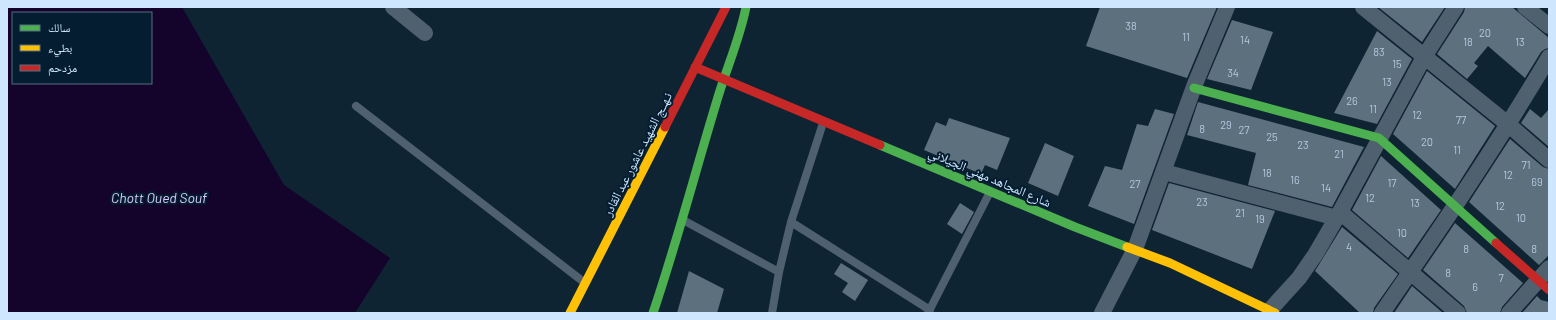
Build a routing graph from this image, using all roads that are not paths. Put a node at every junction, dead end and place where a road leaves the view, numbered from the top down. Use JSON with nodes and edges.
{"nodes":[{"id":1,"x":393,"y":7,"type":"edge"},
{"id":2,"x":726,"y":7,"type":"edge"},
{"id":3,"x":746,"y":7,"type":"edge"},
{"id":4,"x":1227,"y":7,"type":"edge"},
{"id":5,"x":1363,"y":7,"type":"edge"},
{"id":6,"x":1456,"y":7,"type":"edge"},
{"id":7,"x":1525,"y":7,"type":"edge"},
{"id":8,"x":1549,"y":26,"type":"edge"},
{"id":9,"x":425,"y":33,"type":"dead end"},
{"id":10,"x":1424,"y":56,"type":"junction"},
{"id":11,"x":1549,"y":57,"type":"edge"},
{"id":12,"x":695,"y":67,"type":"junction"},
{"id":13,"x":724,"y":78,"type":"junction"},
{"id":14,"x":1194,"y":88,"type":"junction"},
{"id":15,"x":356,"y":106,"type":"dead end"},
{"id":16,"x":824,"y":121,"type":"junction"},
{"id":17,"x":1509,"y":125,"type":"junction"},
{"id":18,"x":1379,"y":138,"type":"junction"},
{"id":19,"x":1549,"y":160,"type":"edge"},
{"id":20,"x":1164,"y":172,"type":"junction"},
{"id":21,"x":991,"y":191,"type":"junction"},
{"id":22,"x":1456,"y":207,"type":"junction"},
{"id":23,"x":1338,"y":215,"type":"junction"},
{"id":24,"x":683,"y":220,"type":"junction"},
{"id":25,"x":792,"y":222,"type":"junction"},
{"id":26,"x":1135,"y":249,"type":"junction"},
{"id":27,"x":1549,"y":268,"type":"edge"},
{"id":28,"x":1411,"y":271,"type":"junction"},
{"id":29,"x":779,"y":272,"type":"junction"},
{"id":30,"x":586,"y":284,"type":"junction"},
{"id":31,"x":1544,"y":285,"type":"edge"},
{"id":32,"x":929,"y":312,"type":"edge"},
{"id":33,"x":1273,"y":312,"type":"edge"},
{"id":34,"x":570,"y":313,"type":"edge"},
{"id":35,"x":653,"y":313,"type":"edge"},
{"id":36,"x":772,"y":313,"type":"edge"},
{"id":37,"x":1102,"y":313,"type":"edge"},
{"id":38,"x":1382,"y":313,"type":"edge"},
{"id":39,"x":1458,"y":313,"type":"edge"},
{"id":40,"x":1509,"y":313,"type":"edge"}],
"edges":[{"from":1,"to":9,"type":"street"},
{"from":2,"to":12,"type":"street","name":"نـهــج الشهيد عاشور عبد القادر"},
{"from":3,"to":13,"type":"street"},
{"from":4,"to":14,"type":"street"},
{"from":5,"to":10,"type":"street"},
{"from":6,"to":10,"type":"street"},
{"from":7,"to":8,"type":"street"},
{"from":10,"to":17,"type":"street"},
{"from":10,"to":18,"type":"street"},
{"from":11,"to":17,"type":"street"},
{"from":12,"to":13,"type":"street","name":"شارع المجاهد مهني الجيلاني"},
{"from":12,"to":30,"type":"street","name":"نـهــج الشهيد عاشور عبد القادر"},
{"from":13,"to":16,"type":"street","name":"شارع المجاهد مهني الجيلاني"},
{"from":13,"to":24,"type":"street"},
{"from":14,"to":18,"type":"street"},
{"from":14,"to":20,"type":"street"},
{"from":15,"to":30,"type":"lane"},
{"from":16,"to":21,"type":"street","name":"شارع المجاهد مهني الجيلاني"},
{"from":16,"to":25,"type":"lane"},
{"from":17,"to":19,"type":"street"},
{"from":17,"to":22,"type":"street"},
{"from":18,"to":22,"type":"street"},
{"from":18,"to":23,"type":"street"},
{"from":20,"to":23,"type":"street"},
{"from":20,"to":26,"type":"street"},
{"from":21,"to":26,"type":"street","name":"شارع المجاهد مهني الجيلاني"},
{"from":21,"to":32,"type":"lane"},
{"from":22,"to":28,"type":"street"},
{"from":22,"to":31,"type":"street"},
{"from":23,"to":28,"type":"street"},
{"from":23,"to":33,"type":"street"},
{"from":24,"to":29,"type":"lane"},
{"from":24,"to":35,"type":"street"},
{"from":25,"to":29,"type":"lane"},
{"from":25,"to":32,"type":"lane"},
{"from":26,"to":33,"type":"street","name":"شارع المجاهد مهني الجيلاني"},
{"from":26,"to":37,"type":"street"},
{"from":27,"to":31,"type":"street"},
{"from":28,"to":38,"type":"street"},
{"from":28,"to":39,"type":"street"},
{"from":29,"to":36,"type":"lane"},
{"from":30,"to":34,"type":"street","name":"نـهــج الشهيد عاشور عبد القادر"},
{"from":31,"to":40,"type":"street"}]}
